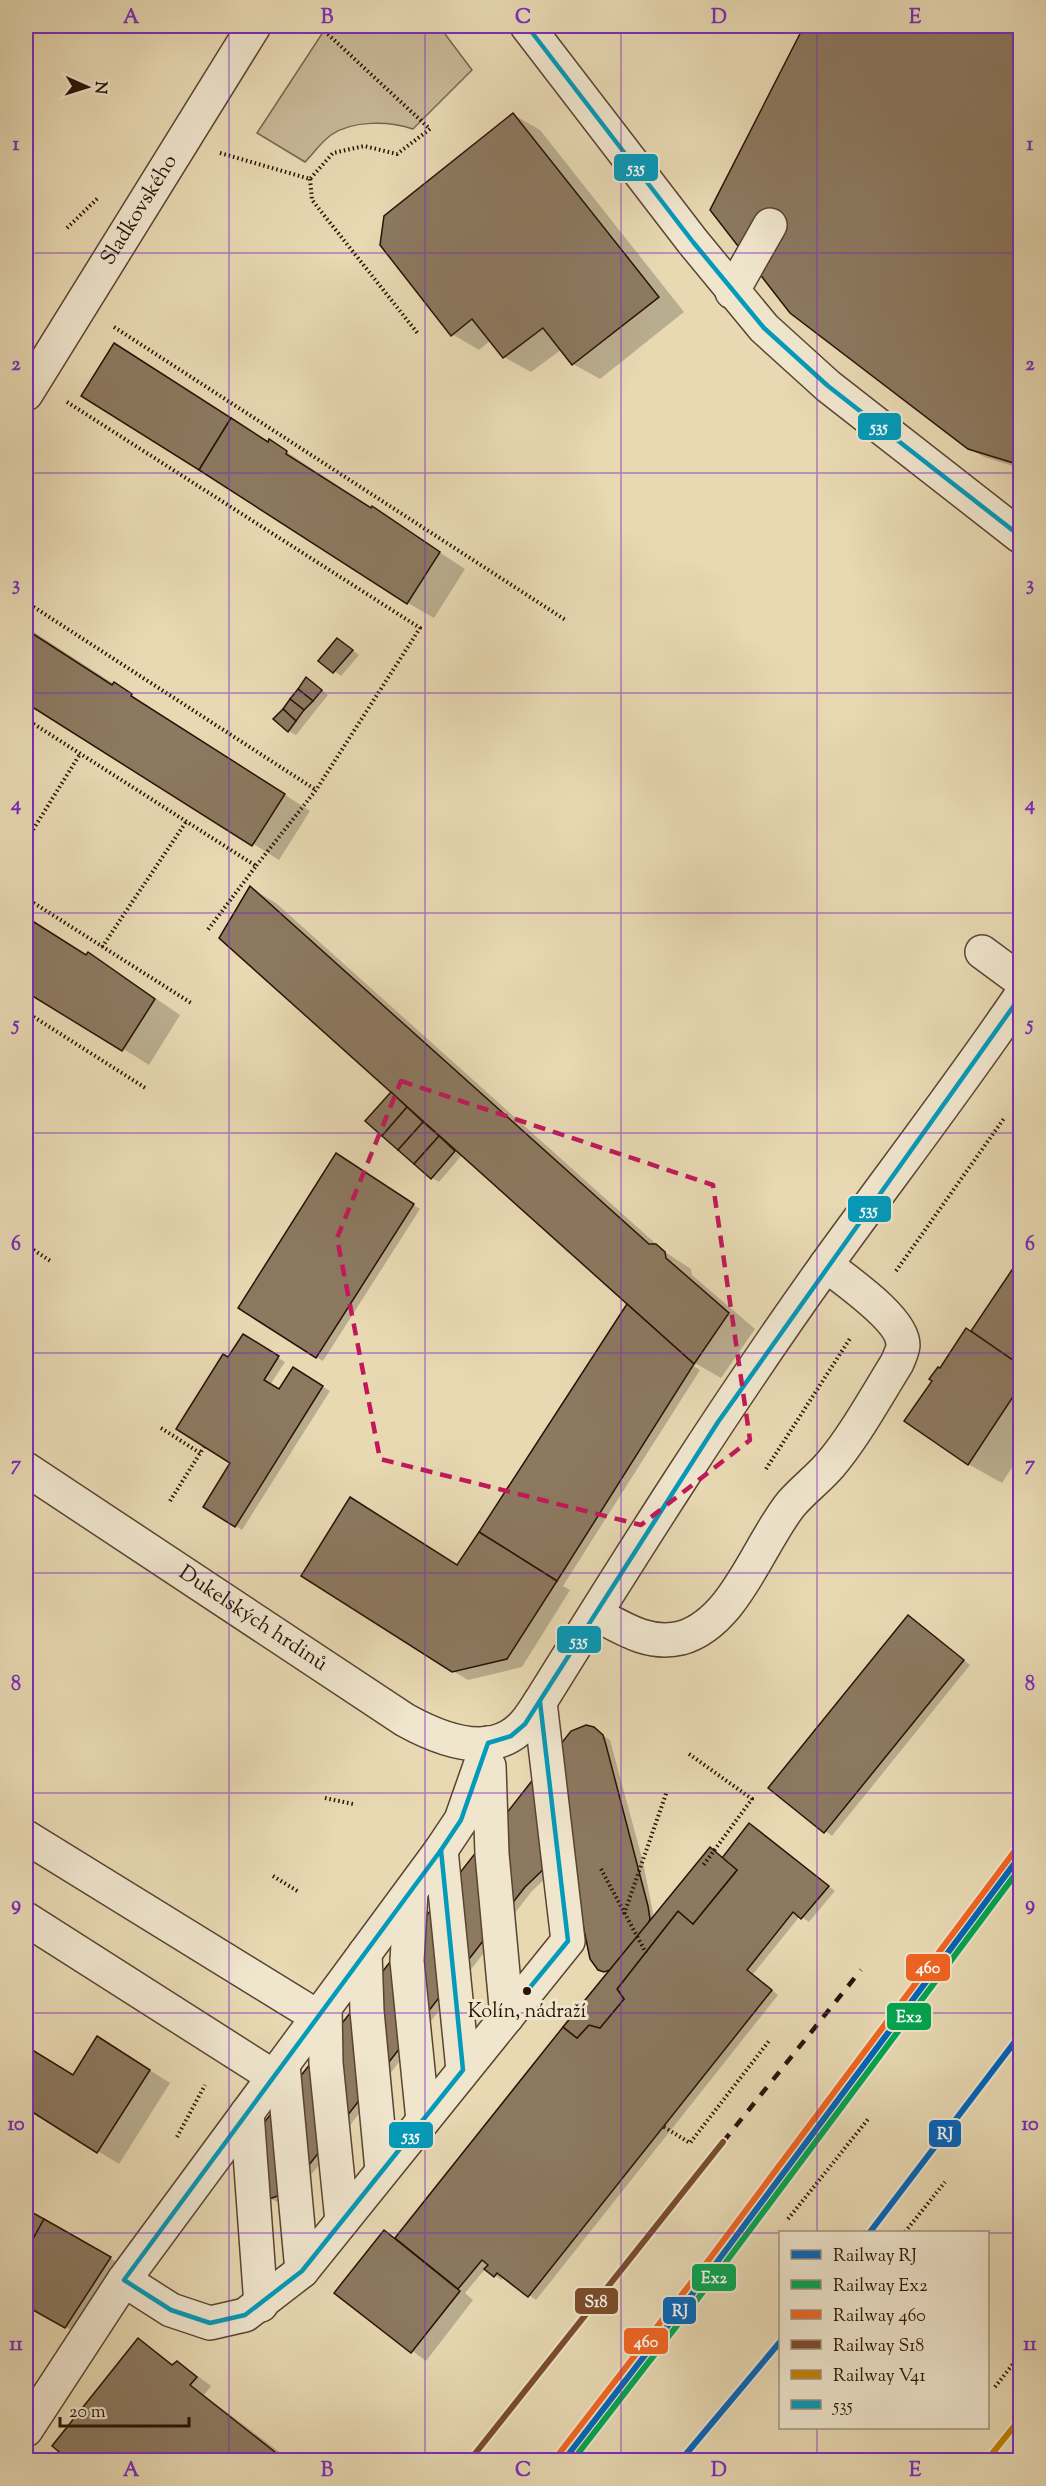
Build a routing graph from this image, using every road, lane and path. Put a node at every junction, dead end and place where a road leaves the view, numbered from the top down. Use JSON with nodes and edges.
{"nodes":[{"id":1,"x":254,"y":26,"type":"edge"},
{"id":2,"x":319,"y":26,"type":"edge"},
{"id":3,"x":527,"y":26,"type":"edge"},
{"id":4,"x":182,"y":142,"type":"junction"},
{"id":5,"x":310,"y":179,"type":"junction"},
{"id":6,"x":770,"y":225,"type":"dead end"},
{"id":7,"x":732,"y":292,"type":"junction"},
{"id":8,"x":80,"y":305,"type":"junction"},
{"id":9,"x":419,"y":335,"type":"dead end"},
{"id":10,"x":30,"y":387,"type":"edge"},
{"id":11,"x":1020,"y":536,"type":"edge"},
{"id":12,"x":26,"y":602,"type":"edge"},
{"id":13,"x":567,"y":621,"type":"dead end"},
{"id":14,"x":26,"y":719,"type":"edge"},
{"id":15,"x":80,"y":754,"type":"junction"},
{"id":16,"x":316,"y":790,"type":"junction"},
{"id":17,"x":186,"y":822,"type":"junction"},
{"id":18,"x":26,"y":842,"type":"edge"},
{"id":19,"x":256,"y":866,"type":"junction"},
{"id":20,"x":26,"y":898,"type":"edge"},
{"id":21,"x":207,"y":931,"type":"dead end"},
{"id":22,"x":102,"y":947,"type":"junction"},
{"id":23,"x":982,"y":952,"type":"dead end"},
{"id":24,"x":1020,"y":980,"type":"edge"},
{"id":25,"x":1020,"y":997,"type":"edge"},
{"id":26,"x":191,"y":1003,"type":"dead end"},
{"id":27,"x":26,"y":1012,"type":"edge"},
{"id":28,"x":147,"y":1089,"type":"dead end"},
{"id":29,"x":1005,"y":1117,"type":"dead end"},
{"id":30,"x":26,"y":1245,"type":"edge"},
{"id":31,"x":52,"y":1262,"type":"dead end"},
{"id":32,"x":826,"y":1265,"type":"junction"},
{"id":33,"x":873,"y":1303,"type":"junction"},
{"id":34,"x":161,"y":1428,"type":"dead end"},
{"id":35,"x":204,"y":1447,"type":"dead end"},
{"id":36,"x":200,"y":1453,"type":"junction"},
{"id":37,"x":26,"y":1469,"type":"edge"},
{"id":38,"x":170,"y":1501,"type":"dead end"},
{"id":39,"x":596,"y":1614,"type":"junction"},
{"id":40,"x":540,"y":1702,"type":"junction"},
{"id":41,"x":488,"y":1743,"type":"junction"},
{"id":42,"x":689,"y":1754,"type":"dead end"},
{"id":43,"x":668,"y":1791,"type":"dead end"},
{"id":44,"x":325,"y":1797,"type":"dead end"},
{"id":45,"x":353,"y":1804,"type":"dead end"},
{"id":46,"x":26,"y":1837,"type":"edge"},
{"id":47,"x":441,"y":1850,"type":"junction"},
{"id":48,"x":702,"y":1867,"type":"dead end"},
{"id":49,"x":273,"y":1876,"type":"dead end"},
{"id":50,"x":299,"y":1892,"type":"dead end"},
{"id":51,"x":411,"y":1892,"type":"junction"},
{"id":52,"x":624,"y":1915,"type":"dead end"},
{"id":53,"x":26,"y":1919,"type":"edge"},
{"id":54,"x":365,"y":1953,"type":"junction"},
{"id":55,"x":527,"y":1991,"type":"junction"},
{"id":56,"x":322,"y":2012,"type":"junction"},
{"id":57,"x":507,"y":2017,"type":"junction"},
{"id":58,"x":769,"y":2041,"type":"dead end"},
{"id":59,"x":463,"y":2070,"type":"junction"},
{"id":60,"x":279,"y":2071,"type":"junction"},
{"id":61,"x":247,"y":2113,"type":"junction"},
{"id":62,"x":869,"y":2118,"type":"dead end"},
{"id":63,"x":423,"y":2120,"type":"junction"},
{"id":64,"x":664,"y":2127,"type":"dead end"},
{"id":65,"x":382,"y":2170,"type":"junction"},
{"id":66,"x":945,"y":2182,"type":"dead end"},
{"id":67,"x":788,"y":2219,"type":"dead end"},
{"id":68,"x":342,"y":2221,"type":"junction"},
{"id":69,"x":906,"y":2231,"type":"edge"},
{"id":70,"x":302,"y":2271,"type":"junction"},
{"id":71,"x":124,"y":2280,"type":"junction"},
{"id":72,"x":261,"y":2305,"type":"junction"},
{"id":73,"x":1020,"y":2355,"type":"edge"},
{"id":74,"x":995,"y":2387,"type":"dead end"},
{"id":75,"x":26,"y":2430,"type":"edge"}],
"edges":[{"from":1,"to":4,"type":"street","name":"Sladkovského"},
{"from":2,"to":5,"type":"path"},
{"from":3,"to":7,"type":"street"},
{"from":4,"to":5,"type":"path"},
{"from":4,"to":8,"type":"street","name":"Sladkovského"},
{"from":5,"to":9,"type":"path"},
{"from":6,"to":7,"type":"street"},
{"from":7,"to":11,"type":"street"},
{"from":8,"to":10,"type":"street","name":"Sladkovského"},
{"from":8,"to":13,"type":"path"},
{"from":10,"to":16,"type":"path"},
{"from":12,"to":16,"type":"path"},
{"from":14,"to":15,"type":"path"},
{"from":15,"to":17,"type":"path"},
{"from":15,"to":18,"type":"path"},
{"from":16,"to":19,"type":"path"},
{"from":17,"to":19,"type":"path"},
{"from":17,"to":22,"type":"path"},
{"from":19,"to":21,"type":"path"},
{"from":20,"to":22,"type":"path"},
{"from":22,"to":26,"type":"path"},
{"from":23,"to":24,"type":"street"},
{"from":25,"to":32,"type":"street"},
{"from":27,"to":28,"type":"path"},
{"from":29,"to":33,"type":"path"},
{"from":30,"to":31,"type":"path"},
{"from":32,"to":33,"type":"street"},
{"from":32,"to":39,"type":"street"},
{"from":33,"to":39,"type":"street"},
{"from":34,"to":36,"type":"path"},
{"from":35,"to":36,"type":"path"},
{"from":36,"to":38,"type":"path"},
{"from":37,"to":41,"type":"street","name":"Dukelských hrdinů"},
{"from":39,"to":40,"type":"street"},
{"from":40,"to":41,"type":"street"},
{"from":40,"to":55,"type":"street"},
{"from":41,"to":47,"type":"street"},
{"from":41,"to":55,"type":"street"},
{"from":41,"to":57,"type":"street"},
{"from":42,"to":48,"type":"path"},
{"from":43,"to":52,"type":"path"},
{"from":44,"to":45,"type":"path"},
{"from":46,"to":56,"type":"street"},
{"from":47,"to":51,"type":"street"},
{"from":47,"to":59,"type":"street"},
{"from":49,"to":50,"type":"path"},
{"from":51,"to":54,"type":"street"},
{"from":51,"to":63,"type":"street"},
{"from":53,"to":60,"type":"street"},
{"from":54,"to":56,"type":"street"},
{"from":54,"to":65,"type":"street"},
{"from":55,"to":57,"type":"street"},
{"from":56,"to":60,"type":"street"},
{"from":56,"to":68,"type":"street"},
{"from":57,"to":59,"type":"street"},
{"from":58,"to":64,"type":"path"},
{"from":59,"to":63,"type":"street"},
{"from":60,"to":61,"type":"street"},
{"from":60,"to":70,"type":"street"},
{"from":61,"to":71,"type":"street"},
{"from":61,"to":72,"type":"street"},
{"from":62,"to":67,"type":"path"},
{"from":63,"to":65,"type":"street"},
{"from":65,"to":68,"type":"street"},
{"from":66,"to":69,"type":"path"},
{"from":68,"to":70,"type":"street"},
{"from":70,"to":72,"type":"street"},
{"from":71,"to":72,"type":"street"},
{"from":71,"to":75,"type":"street"},
{"from":73,"to":74,"type":"path"}]}
